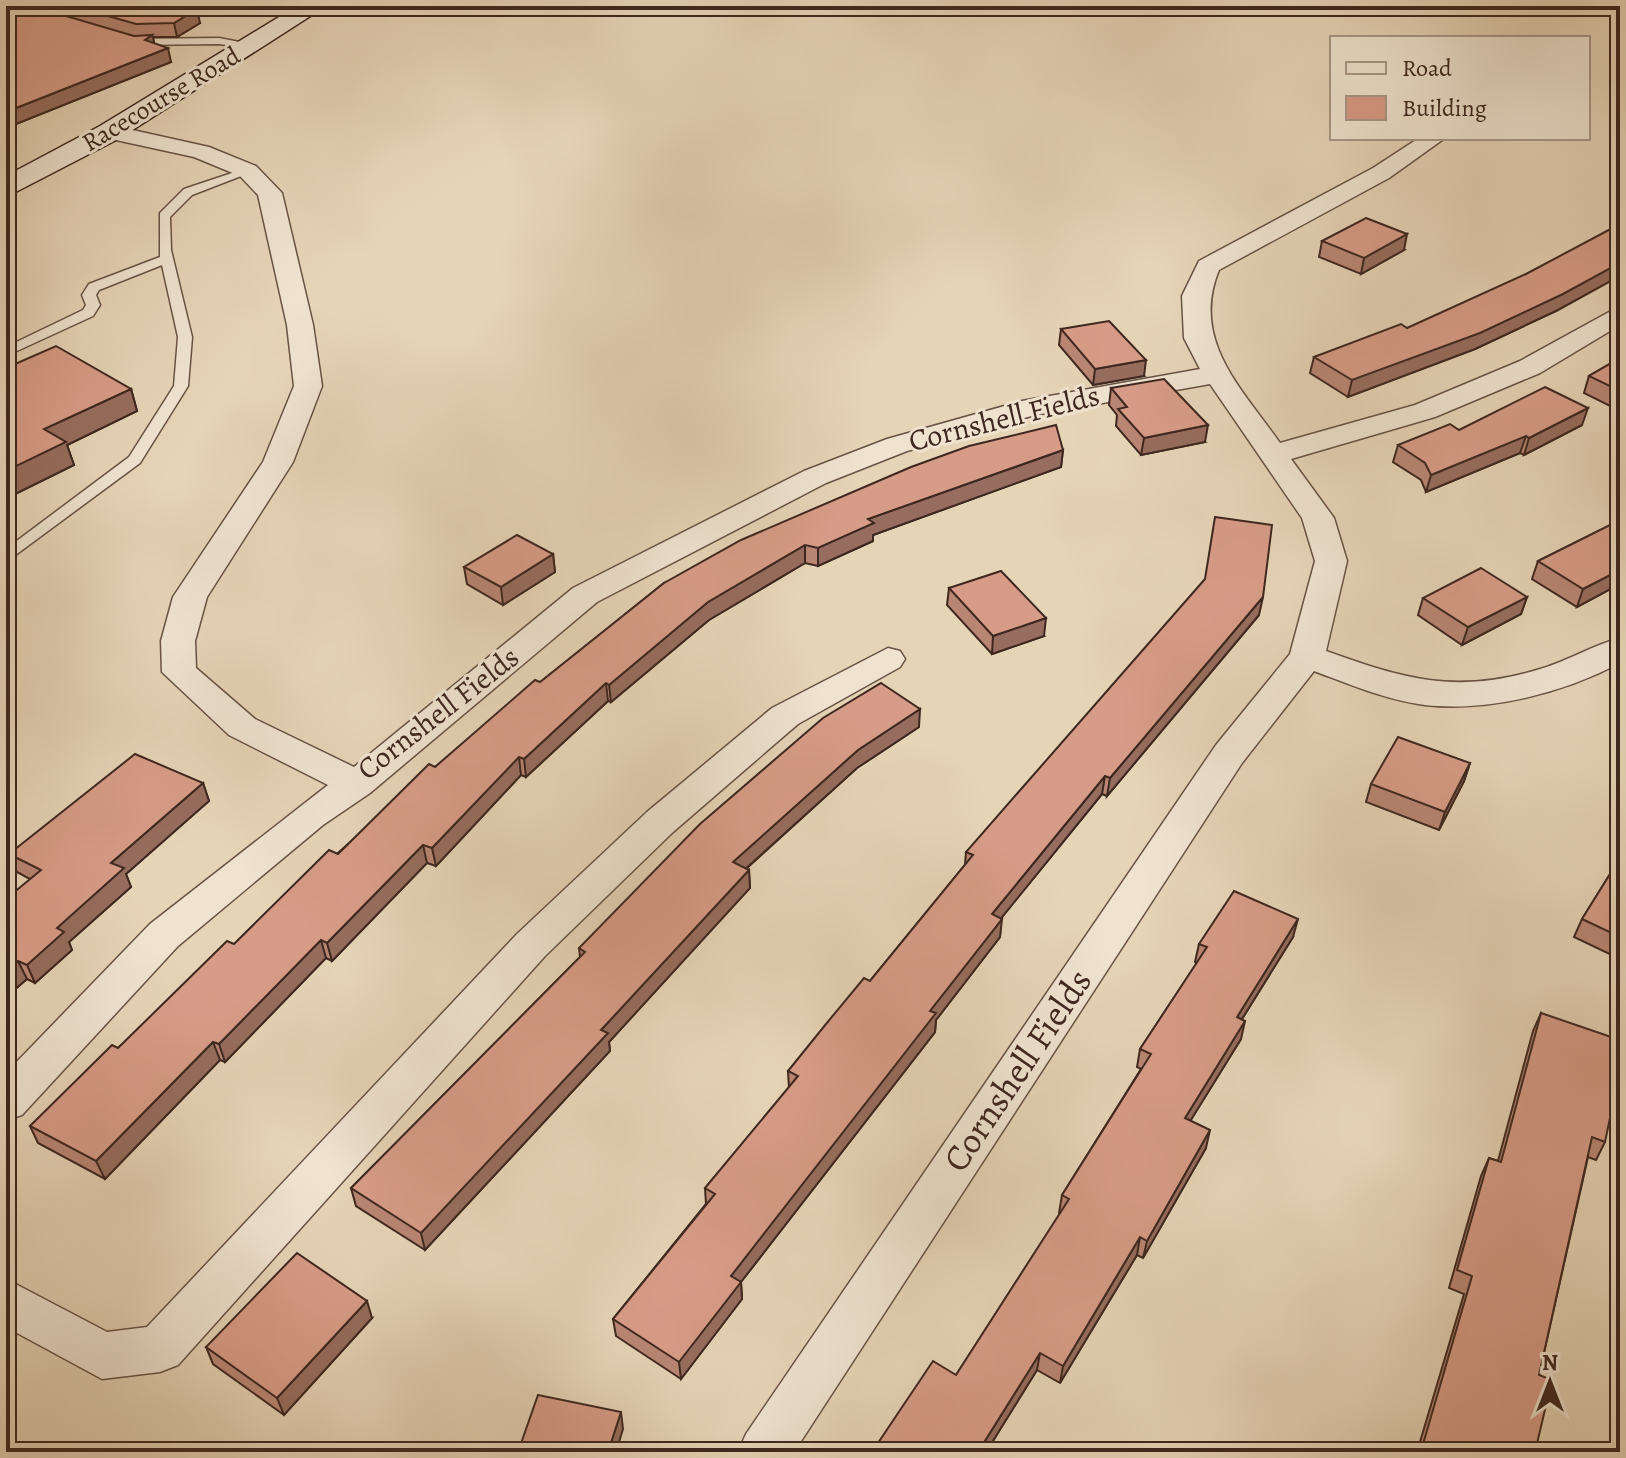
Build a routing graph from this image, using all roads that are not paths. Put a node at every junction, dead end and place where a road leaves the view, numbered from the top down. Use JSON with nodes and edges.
{"nodes":[{"id":1,"x":314,"y":6,"type":"edge"},
{"id":2,"x":125,"y":39,"type":"edge"},
{"id":3,"x":250,"y":45,"type":"junction"},
{"id":4,"x":110,"y":132,"type":"junction"},
{"id":5,"x":1431,"y":140,"type":"edge"},
{"id":6,"x":248,"y":171,"type":"junction"},
{"id":7,"x":6,"y":188,"type":"edge"},
{"id":8,"x":167,"y":259,"type":"junction"},
{"id":9,"x":1620,"y":314,"type":"edge"},
{"id":10,"x":6,"y":352,"type":"edge"},
{"id":11,"x":1217,"y":374,"type":"junction"},
{"id":12,"x":1275,"y":454,"type":"junction"},
{"id":13,"x":6,"y":557,"type":"edge"},
{"id":14,"x":1620,"y":649,"type":"edge"},
{"id":15,"x":1307,"y":656,"type":"junction"},
{"id":16,"x":888,"y":659,"type":"dead end"},
{"id":17,"x":357,"y":784,"type":"junction"},
{"id":18,"x":6,"y":1102,"type":"edge"},
{"id":19,"x":6,"y":1301,"type":"edge"},
{"id":20,"x":764,"y":1452,"type":"edge"}],
"edges":[{"from":1,"to":3,"type":"street","name":"Racecourse Road"},
{"from":2,"to":3,"type":"lane"},
{"from":3,"to":4,"type":"street","name":"Racecourse Road"},
{"from":4,"to":6,"type":"street","name":"Cornshell Fields"},
{"from":4,"to":7,"type":"street","name":"Racecourse Road"},
{"from":5,"to":11,"type":"street","name":"Cornshell Fields"},
{"from":6,"to":8,"type":"lane"},
{"from":6,"to":17,"type":"street","name":"Cornshell Fields"},
{"from":8,"to":10,"type":"lane"},
{"from":8,"to":13,"type":"lane"},
{"from":9,"to":12,"type":"street"},
{"from":11,"to":12,"type":"street","name":"Cornshell Fields"},
{"from":11,"to":17,"type":"street","name":"Cornshell Fields"},
{"from":12,"to":15,"type":"street","name":"Cornshell Fields"},
{"from":14,"to":15,"type":"street"},
{"from":15,"to":20,"type":"street","name":"Cornshell Fields"},
{"from":16,"to":19,"type":"street"},
{"from":17,"to":18,"type":"street"}]}
